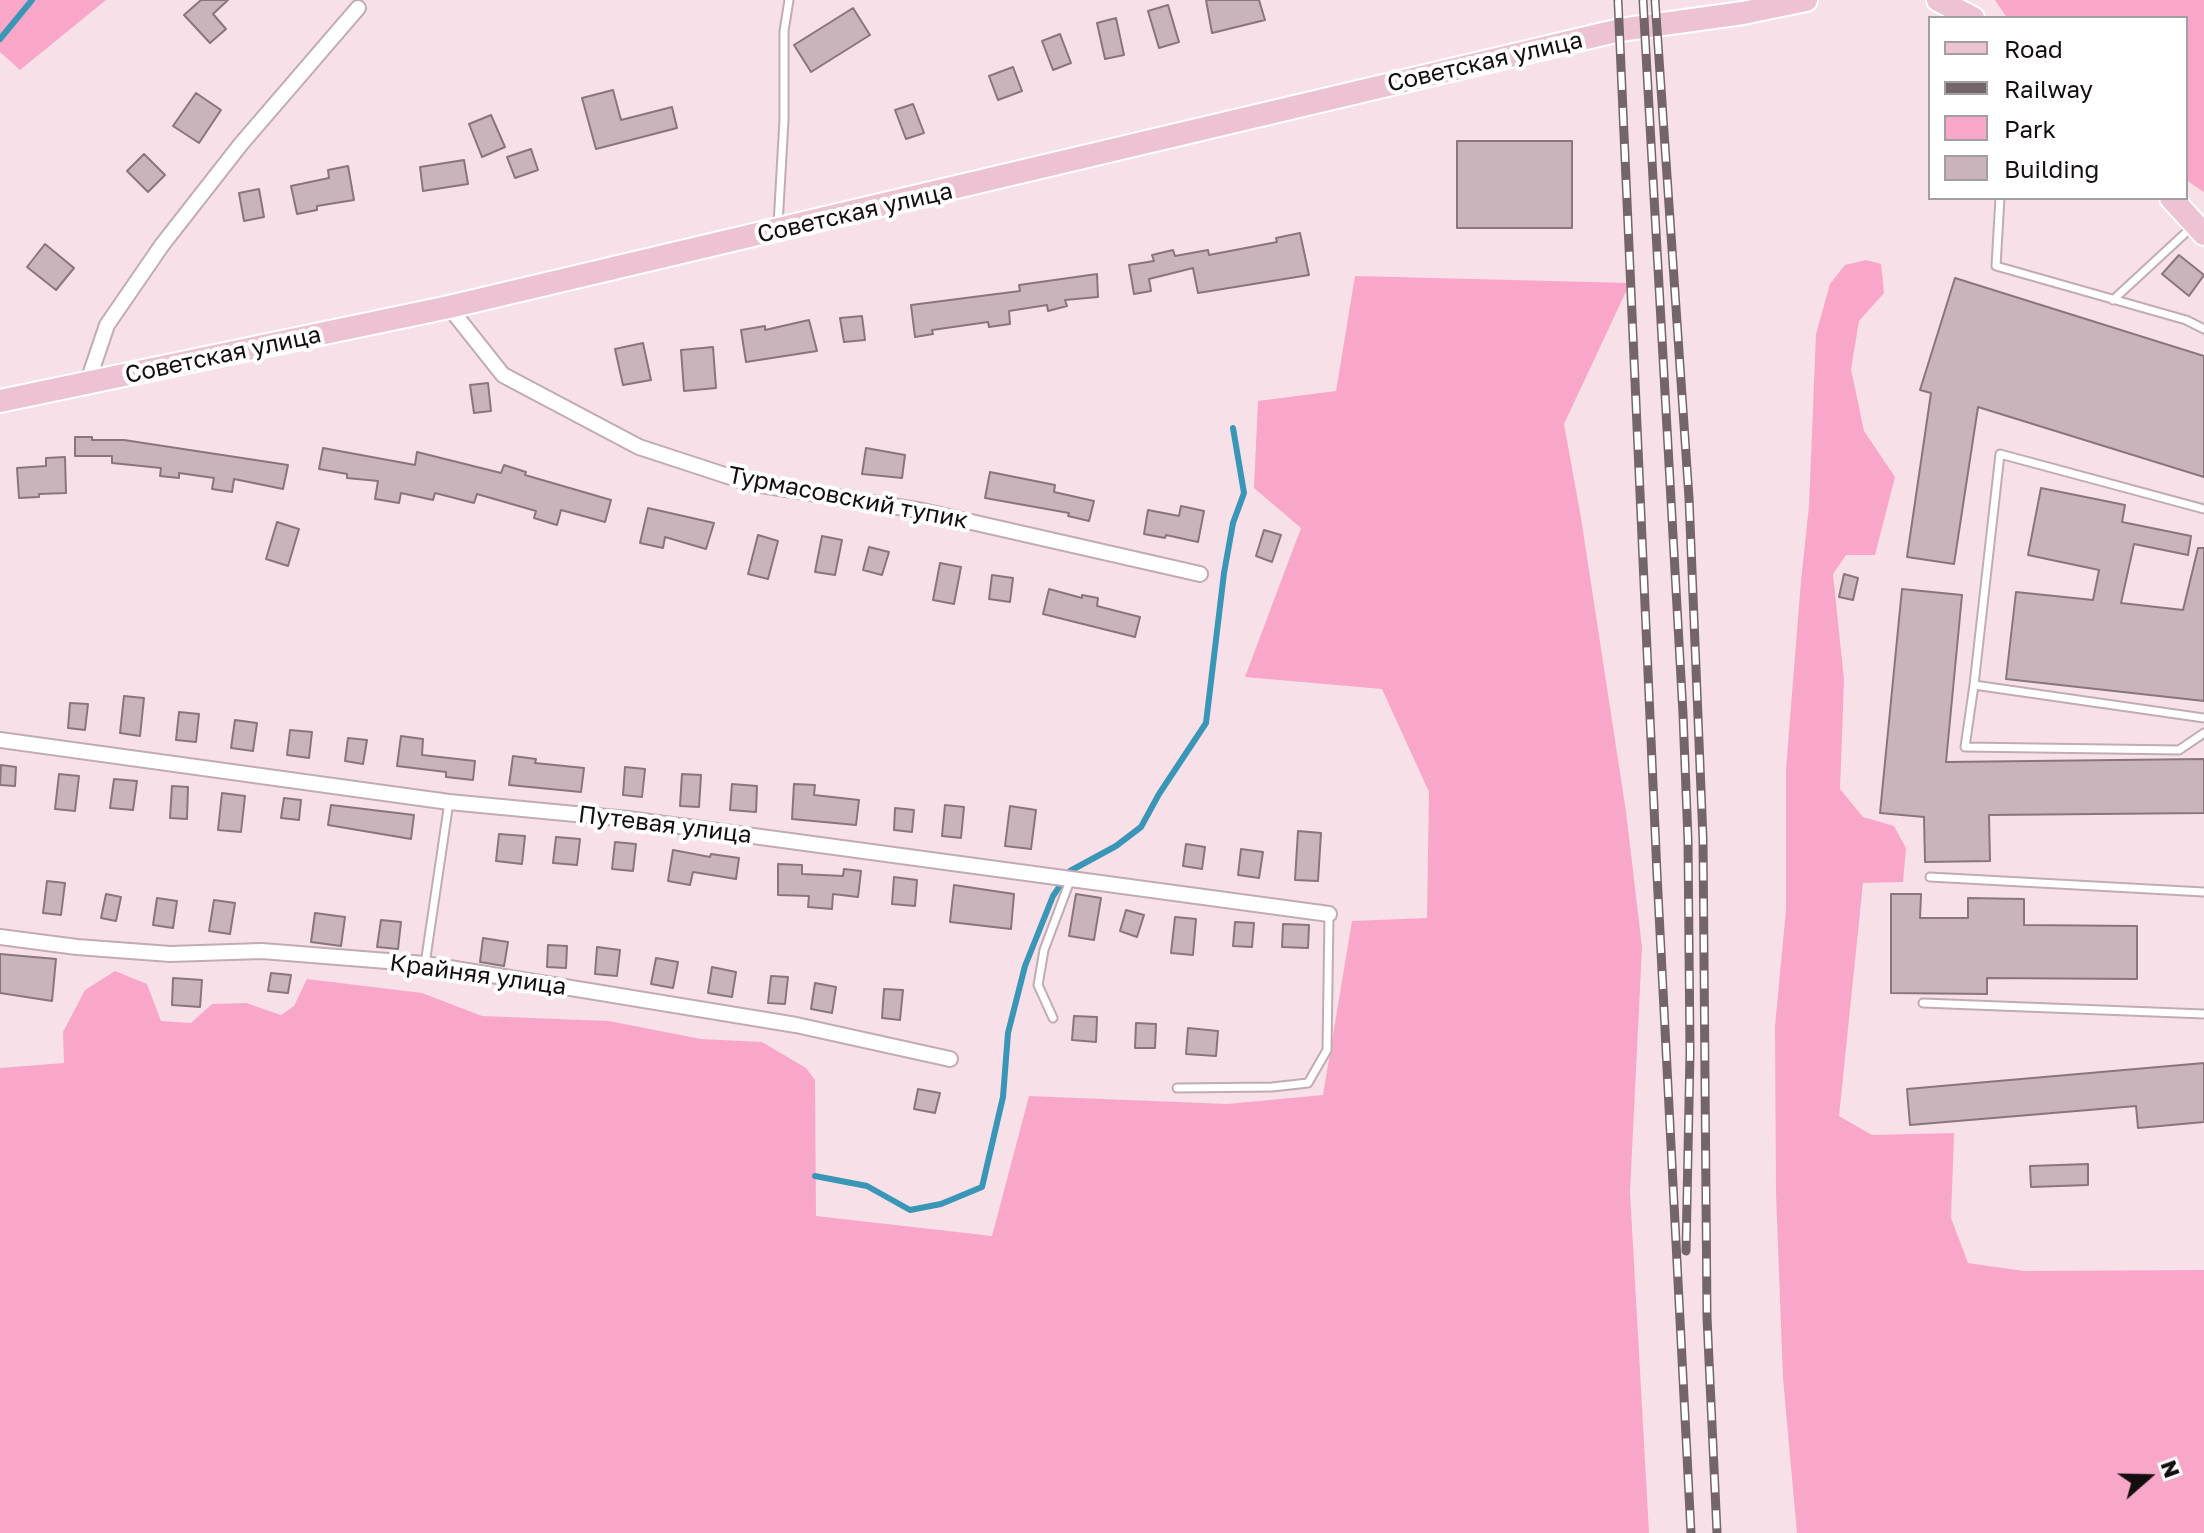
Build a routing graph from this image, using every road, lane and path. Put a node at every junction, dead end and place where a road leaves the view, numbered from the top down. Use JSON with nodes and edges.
{"nodes":[{"id":1,"x":789,"y":0,"type":"edge"},
{"id":2,"x":1806,"y":0,"type":"edge"},
{"id":3,"x":1938,"y":0,"type":"edge"},
{"id":4,"x":358,"y":8,"type":"dead end"},
{"id":5,"x":1969,"y":16,"type":"edge"},
{"id":6,"x":2000,"y":200,"type":"edge"},
{"id":7,"x":2173,"y":200,"type":"edge"},
{"id":8,"x":2200,"y":229,"type":"edge"},
{"id":9,"x":778,"y":231,"type":"junction"},
{"id":10,"x":2113,"y":300,"type":"junction"},
{"id":11,"x":449,"y":307,"type":"junction"},
{"id":12,"x":2204,"y":329,"type":"edge"},
{"id":13,"x":87,"y":384,"type":"junction"},
{"id":14,"x":0,"y":401,"type":"edge"},
{"id":15,"x":2204,"y":509,"type":"edge"},
{"id":16,"x":1200,"y":574,"type":"dead end"},
{"id":17,"x":1974,"y":685,"type":"junction"},
{"id":18,"x":2204,"y":718,"type":"edge"},
{"id":19,"x":2204,"y":733,"type":"edge"},
{"id":20,"x":0,"y":740,"type":"edge"},
{"id":21,"x":449,"y":802,"type":"junction"},
{"id":22,"x":1930,"y":877,"type":"dead end"},
{"id":23,"x":1063,"y":878,"type":"junction"},
{"id":24,"x":2204,"y":892,"type":"edge"},
{"id":25,"x":1329,"y":914,"type":"joint"},
{"id":26,"x":0,"y":937,"type":"edge"},
{"id":27,"x":425,"y":964,"type":"junction"},
{"id":28,"x":1923,"y":1003,"type":"dead end"},
{"id":29,"x":2204,"y":1014,"type":"edge"},
{"id":30,"x":1053,"y":1018,"type":"dead end"},
{"id":31,"x":950,"y":1059,"type":"dead end"},
{"id":32,"x":1177,"y":1088,"type":"dead end"}],
"edges":[{"from":1,"to":9,"type":"lane"},
{"from":2,"to":9,"type":"main road","name":"Советская улица"},
{"from":3,"to":5,"type":"main road"},
{"from":4,"to":13,"type":"street","name":"Советская улица"},
{"from":6,"to":10,"type":"lane"},
{"from":7,"to":8,"type":"main road"},
{"from":8,"to":10,"type":"lane"},
{"from":9,"to":11,"type":"main road","name":"Советская улица"},
{"from":10,"to":12,"type":"lane"},
{"from":11,"to":13,"type":"main road","name":"Советская улица"},
{"from":11,"to":16,"type":"street","name":"Турмасовский тупик"},
{"from":13,"to":14,"type":"main road","name":"Советская улица"},
{"from":15,"to":17,"type":"lane"},
{"from":17,"to":18,"type":"lane"},
{"from":17,"to":19,"type":"lane"},
{"from":20,"to":21,"type":"street","name":"Путевая улица"},
{"from":21,"to":23,"type":"street","name":"Путевая улица"},
{"from":21,"to":27,"type":"lane"},
{"from":22,"to":24,"type":"lane"},
{"from":23,"to":25,"type":"street","name":"Путевая улица"},
{"from":23,"to":30,"type":"lane"},
{"from":25,"to":32,"type":"lane"},
{"from":26,"to":27,"type":"street","name":"Крайняя улица"},
{"from":27,"to":31,"type":"street","name":"Крайняя улица"},
{"from":28,"to":29,"type":"lane"}]}
